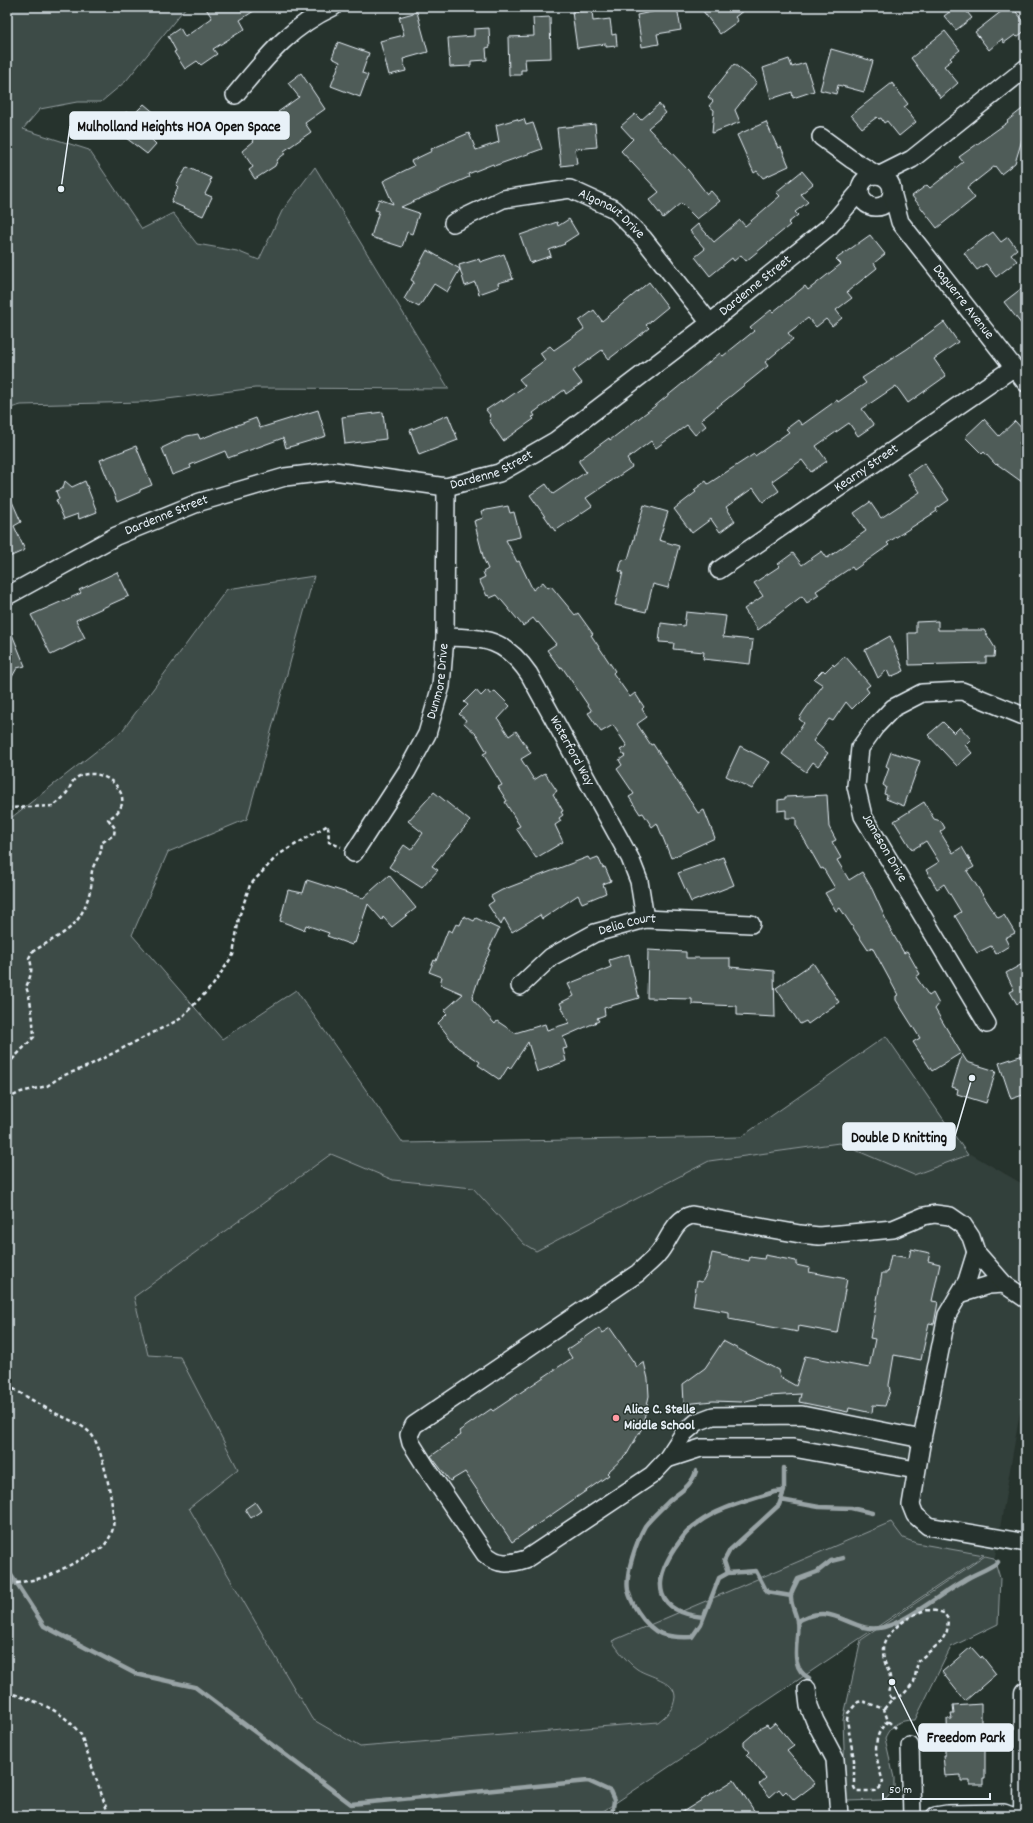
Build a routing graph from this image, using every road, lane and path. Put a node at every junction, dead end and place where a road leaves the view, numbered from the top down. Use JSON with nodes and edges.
{"nodes":[{"id":1,"x":333,"y":7,"type":"edge"},
{"id":2,"x":1026,"y":68,"type":"edge"},
{"id":3,"x":235,"y":95,"type":"dead end"},
{"id":4,"x":821,"y":137,"type":"dead end"},
{"id":5,"x":851,"y":159,"type":"junction"},
{"id":6,"x":912,"y":159,"type":"junction"},
{"id":7,"x":879,"y":175,"type":"junction"},
{"id":8,"x":860,"y":189,"type":"junction"},
{"id":9,"x":892,"y":191,"type":"junction"},
{"id":10,"x":873,"y":207,"type":"junction"},
{"id":11,"x":900,"y":222,"type":"junction"},
{"id":12,"x":453,"y":223,"type":"dead end"},
{"id":13,"x":830,"y":226,"type":"junction"},
{"id":14,"x":710,"y":323,"type":"junction"},
{"id":15,"x":1014,"y":368,"type":"junction"},
{"id":16,"x":1026,"y":383,"type":"edge"},
{"id":17,"x":446,"y":487,"type":"junction"},
{"id":18,"x":719,"y":570,"type":"dead end"},
{"id":19,"x":7,"y":596,"type":"edge"},
{"id":20,"x":445,"y":637,"type":"junction"},
{"id":21,"x":1026,"y":717,"type":"edge"},
{"id":22,"x":7,"y":808,"type":"edge"},
{"id":23,"x":354,"y":853,"type":"joint"},
{"id":24,"x":646,"y":919,"type":"junction"},
{"id":25,"x":751,"y":924,"type":"dead end"},
{"id":26,"x":520,"y":986,"type":"dead end"},
{"id":27,"x":987,"y":1024,"type":"dead end"},
{"id":28,"x":7,"y":1065,"type":"edge"},
{"id":29,"x":7,"y":1099,"type":"edge"},
{"id":30,"x":976,"y":1252,"type":"junction"},
{"id":31,"x":1004,"y":1284,"type":"junction"},
{"id":32,"x":960,"y":1294,"type":"junction"},
{"id":33,"x":1026,"y":1298,"type":"edge"},
{"id":34,"x":7,"y":1385,"type":"edge"},
{"id":35,"x":922,"y":1439,"type":"junction"},
{"id":36,"x":668,"y":1459,"type":"junction"},
{"id":37,"x":916,"y":1470,"type":"junction"},
{"id":38,"x":1026,"y":1544,"type":"edge"},
{"id":39,"x":7,"y":1584,"type":"edge"},
{"id":40,"x":807,"y":1689,"type":"dead end"},
{"id":41,"x":7,"y":1692,"type":"edge"},
{"id":42,"x":1026,"y":1693,"type":"edge"},
{"id":43,"x":892,"y":1699,"type":"junction"},
{"id":44,"x":884,"y":1709,"type":"junction"},
{"id":45,"x":888,"y":1721,"type":"junction"},
{"id":46,"x":894,"y":1728,"type":"dead end"},
{"id":47,"x":910,"y":1746,"type":"dead end"},
{"id":48,"x":109,"y":1816,"type":"edge"},
{"id":49,"x":839,"y":1816,"type":"edge"},
{"id":50,"x":912,"y":1816,"type":"edge"},
{"id":51,"x":935,"y":1816,"type":"edge"},
{"id":52,"x":1012,"y":1816,"type":"edge"},
{"id":53,"x":1025,"y":1816,"type":"edge"}],
"edges":[{"from":1,"to":3,"type":"street"},
{"from":2,"to":6,"type":"street"},
{"from":4,"to":5,"type":"street"},
{"from":5,"to":7,"type":"street"},
{"from":5,"to":8,"type":"street"},
{"from":6,"to":7,"type":"street"},
{"from":6,"to":9,"type":"street"},
{"from":7,"to":8,"type":"street"},
{"from":7,"to":9,"type":"street"},
{"from":8,"to":10,"type":"street"},
{"from":8,"to":13,"type":"street","name":"Dardenne Street"},
{"from":9,"to":10,"type":"street"},
{"from":9,"to":11,"type":"street","name":"Daguerre Avenue"},
{"from":10,"to":11,"type":"street","name":"Daguerre Avenue"},
{"from":10,"to":13,"type":"street","name":"Dardenne Street"},
{"from":11,"to":15,"type":"street","name":"Daguerre Avenue"},
{"from":12,"to":14,"type":"street","name":"Algonaut Drive"},
{"from":13,"to":14,"type":"street","name":"Dardenne Street"},
{"from":14,"to":17,"type":"street","name":"Dardenne Street"},
{"from":15,"to":16,"type":"street","name":"Daguerre Avenue"},
{"from":15,"to":18,"type":"street","name":"Kearny Street"},
{"from":17,"to":19,"type":"street","name":"Dardenne Street"},
{"from":17,"to":20,"type":"street","name":"Dunmore Drive"},
{"from":20,"to":23,"type":"street","name":"Dunmore Drive"},
{"from":20,"to":24,"type":"street","name":"Waterford Way"},
{"from":21,"to":27,"type":"street","name":"Jameson Drive"},
{"from":22,"to":28,"type":"path"},
{"from":23,"to":29,"type":"path"},
{"from":24,"to":25,"type":"street","name":"Delia Court"},
{"from":24,"to":26,"type":"street","name":"Delia Court"},
{"from":30,"to":31,"type":"street"},
{"from":30,"to":32,"type":"street"},
{"from":30,"to":36,"type":"street"},
{"from":31,"to":32,"type":"street"},
{"from":31,"to":33,"type":"street"},
{"from":32,"to":35,"type":"street"},
{"from":34,"to":39,"type":"path"},
{"from":35,"to":36,"type":"street"},
{"from":35,"to":37,"type":"street"},
{"from":36,"to":37,"type":"street"},
{"from":37,"to":38,"type":"street"},
{"from":40,"to":49,"type":"street"},
{"from":41,"to":48,"type":"path"},
{"from":42,"to":53,"type":"main road"},
{"from":43,"to":43,"type":"path"},
{"from":43,"to":44,"type":"path"},
{"from":44,"to":45,"type":"path"},
{"from":44,"to":45,"type":"path"},
{"from":45,"to":46,"type":"path"},
{"from":47,"to":50,"type":"street"},
{"from":51,"to":52,"type":"street"}]}
